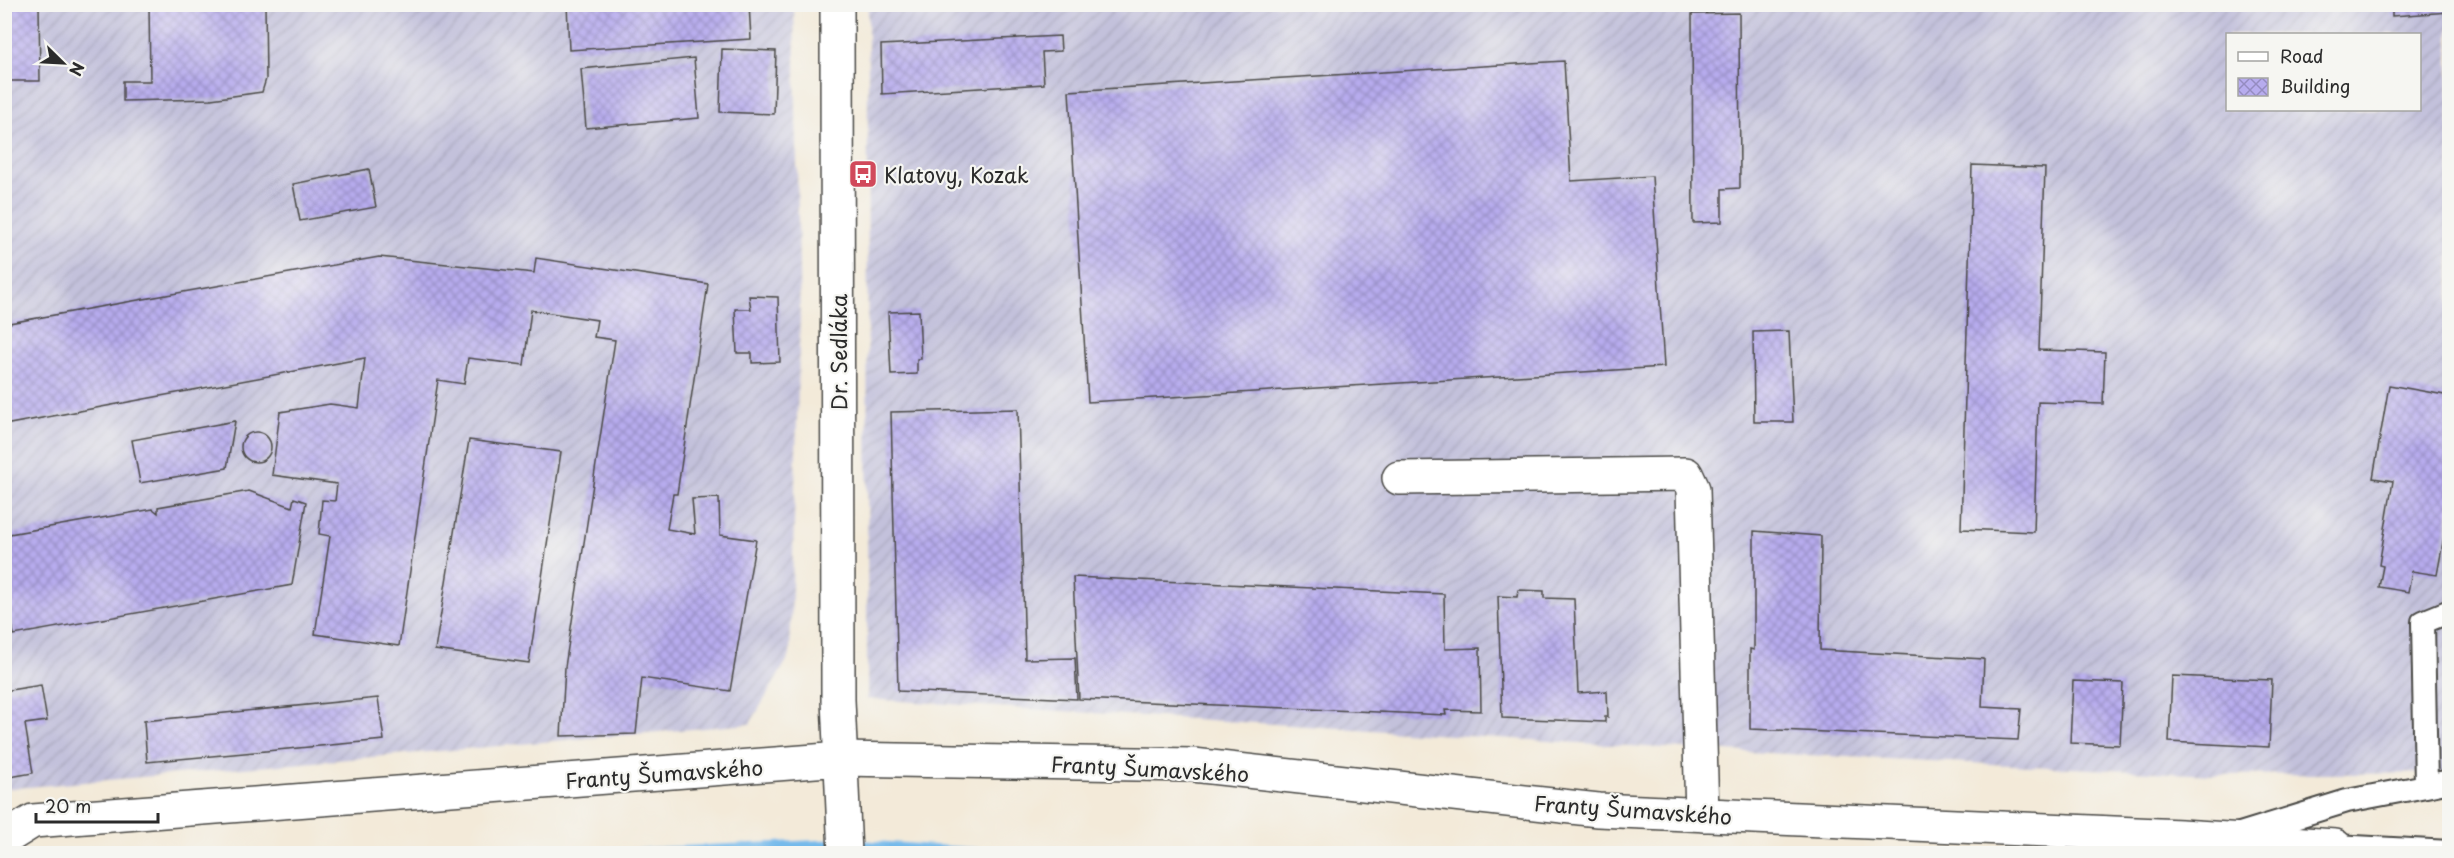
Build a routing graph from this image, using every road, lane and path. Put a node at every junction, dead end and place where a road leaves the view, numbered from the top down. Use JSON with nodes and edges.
{"nodes":[{"id":1,"x":837,"y":4,"type":"edge"},
{"id":2,"x":1400,"y":478,"type":"dead end"},
{"id":3,"x":2450,"y":611,"type":"edge"},
{"id":4,"x":841,"y":759,"type":"junction"},
{"id":5,"x":2450,"y":781,"type":"edge"},
{"id":6,"x":2426,"y":786,"type":"junction"},
{"id":7,"x":1702,"y":815,"type":"junction"},
{"id":8,"x":4,"y":839,"type":"edge"},
{"id":9,"x":2224,"y":839,"type":"junction"},
{"id":10,"x":2335,"y":846,"type":"joint"},
{"id":11,"x":2450,"y":852,"type":"edge"},
{"id":12,"x":845,"y":854,"type":"edge"}],
"edges":[{"from":1,"to":4,"type":"street","name":"Dr. Sedláka"},
{"from":2,"to":7,"type":"street"},
{"from":3,"to":6,"type":"lane"},
{"from":4,"to":7,"type":"street","name":"Franty Šumavského"},
{"from":4,"to":8,"type":"street","name":"Franty Šumavského"},
{"from":4,"to":12,"type":"street","name":"Dr. Sedláka"},
{"from":5,"to":6,"type":"lane"},
{"from":6,"to":9,"type":"lane"},
{"from":7,"to":9,"type":"street","name":"Franty Šumavského"},
{"from":9,"to":10,"type":"street","name":"Franty Šumavského"},
{"from":10,"to":11,"type":"lane"}]}
